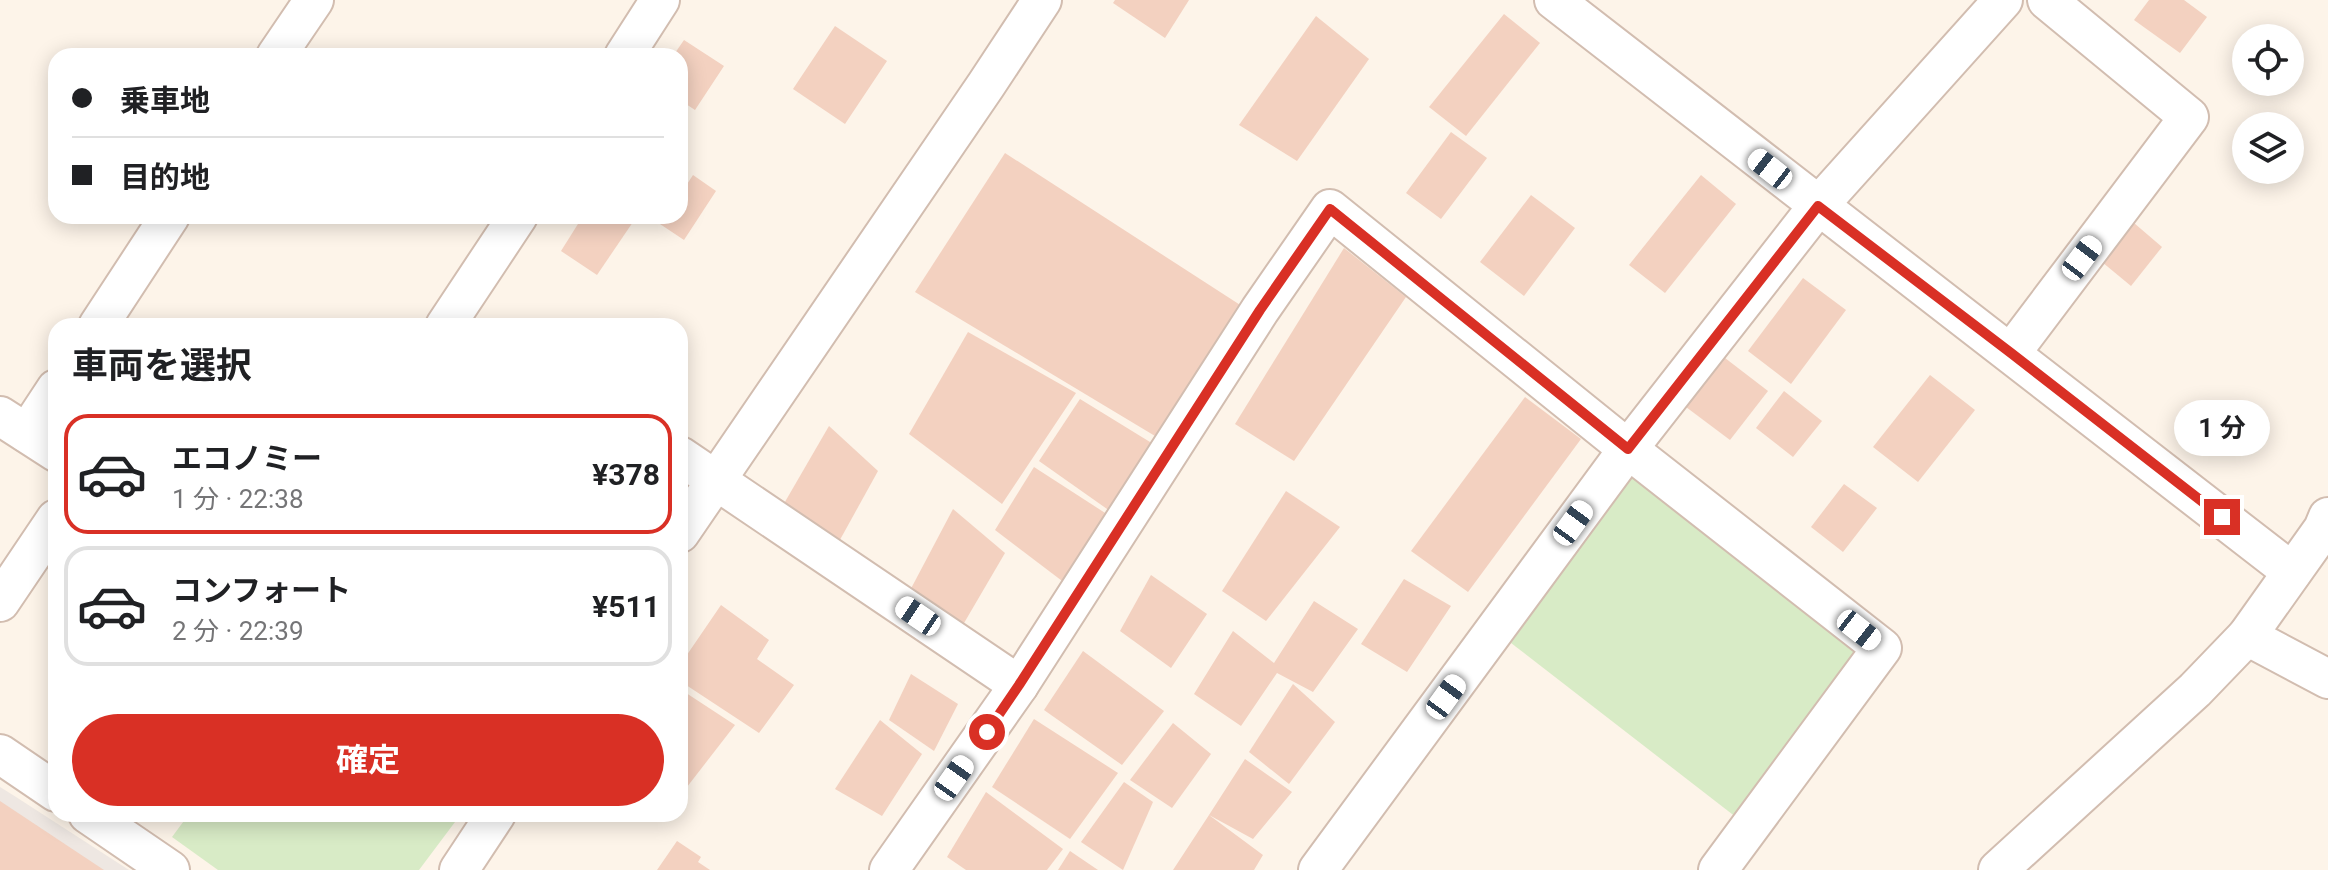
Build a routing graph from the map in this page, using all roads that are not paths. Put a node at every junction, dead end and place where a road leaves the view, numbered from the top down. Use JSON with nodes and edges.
{"nodes":[{"id":1,"x":314,"y":0,"type":"edge"},
{"id":2,"x":660,"y":0,"type":"edge"},
{"id":3,"x":1042,"y":0,"type":"edge"},
{"id":4,"x":1554,"y":0,"type":"edge"},
{"id":5,"x":2003,"y":0,"type":"edge"},
{"id":6,"x":2047,"y":0,"type":"edge"},
{"id":7,"x":281,"y":48,"type":"edge"},
{"id":8,"x":629,"y":48,"type":"edge"},
{"id":9,"x":1818,"y":206,"type":"junction"},
{"id":10,"x":165,"y":224,"type":"edge"},
{"id":11,"x":513,"y":224,"type":"edge"},
{"id":12,"x":103,"y":318,"type":"edge"},
{"id":13,"x":459,"y":318,"type":"edge"},
{"id":14,"x":2011,"y":353,"type":"junction"},
{"id":15,"x":48,"y":402,"type":"edge"},
{"id":16,"x":28,"y":434,"type":"edge"},
{"id":17,"x":1628,"y":449,"type":"junction"},
{"id":18,"x":688,"y":461,"type":"edge"},
{"id":19,"x":716,"y":478,"type":"junction"},
{"id":20,"x":2328,"y":517,"type":"edge"},
{"id":21,"x":688,"y":521,"type":"edge"},
{"id":22,"x":48,"y":531,"type":"edge"},
{"id":23,"x":2292,"y":572,"type":"junction"},
{"id":24,"x":0,"y":602,"type":"edge"},
{"id":25,"x":2247,"y":636,"type":"junction"},
{"id":26,"x":2328,"y":679,"type":"edge"},
{"id":27,"x":1019,"y":685,"type":"junction"},
{"id":28,"x":0,"y":754,"type":"edge"},
{"id":29,"x":48,"y":787,"type":"edge"},
{"id":30,"x":100,"y":822,"type":"edge"},
{"id":31,"x":491,"y":822,"type":"edge"},
{"id":32,"x":170,"y":870,"type":"edge"},
{"id":33,"x":459,"y":870,"type":"edge"},
{"id":34,"x":889,"y":870,"type":"edge"},
{"id":35,"x":1318,"y":870,"type":"edge"},
{"id":36,"x":1718,"y":870,"type":"edge"},
{"id":37,"x":1998,"y":870,"type":"edge"}],
"edges":[{"from":1,"to":7,"type":"street"},
{"from":2,"to":8,"type":"street"},
{"from":3,"to":19,"type":"street"},
{"from":4,"to":9,"type":"street"},
{"from":5,"to":9,"type":"street"},
{"from":6,"to":14,"type":"street"},
{"from":9,"to":14,"type":"street"},
{"from":9,"to":17,"type":"street"},
{"from":10,"to":12,"type":"street"},
{"from":11,"to":13,"type":"street"},
{"from":14,"to":23,"type":"street"},
{"from":15,"to":16,"type":"street"},
{"from":17,"to":27,"type":"street"},
{"from":17,"to":35,"type":"street"},
{"from":17,"to":36,"type":"street"},
{"from":18,"to":19,"type":"street"},
{"from":19,"to":21,"type":"street"},
{"from":19,"to":27,"type":"street"},
{"from":20,"to":23,"type":"street"},
{"from":22,"to":24,"type":"street"},
{"from":23,"to":25,"type":"street"},
{"from":25,"to":26,"type":"street"},
{"from":25,"to":37,"type":"street"},
{"from":27,"to":34,"type":"street"},
{"from":28,"to":29,"type":"street"},
{"from":30,"to":32,"type":"street"},
{"from":31,"to":33,"type":"street"}]}
